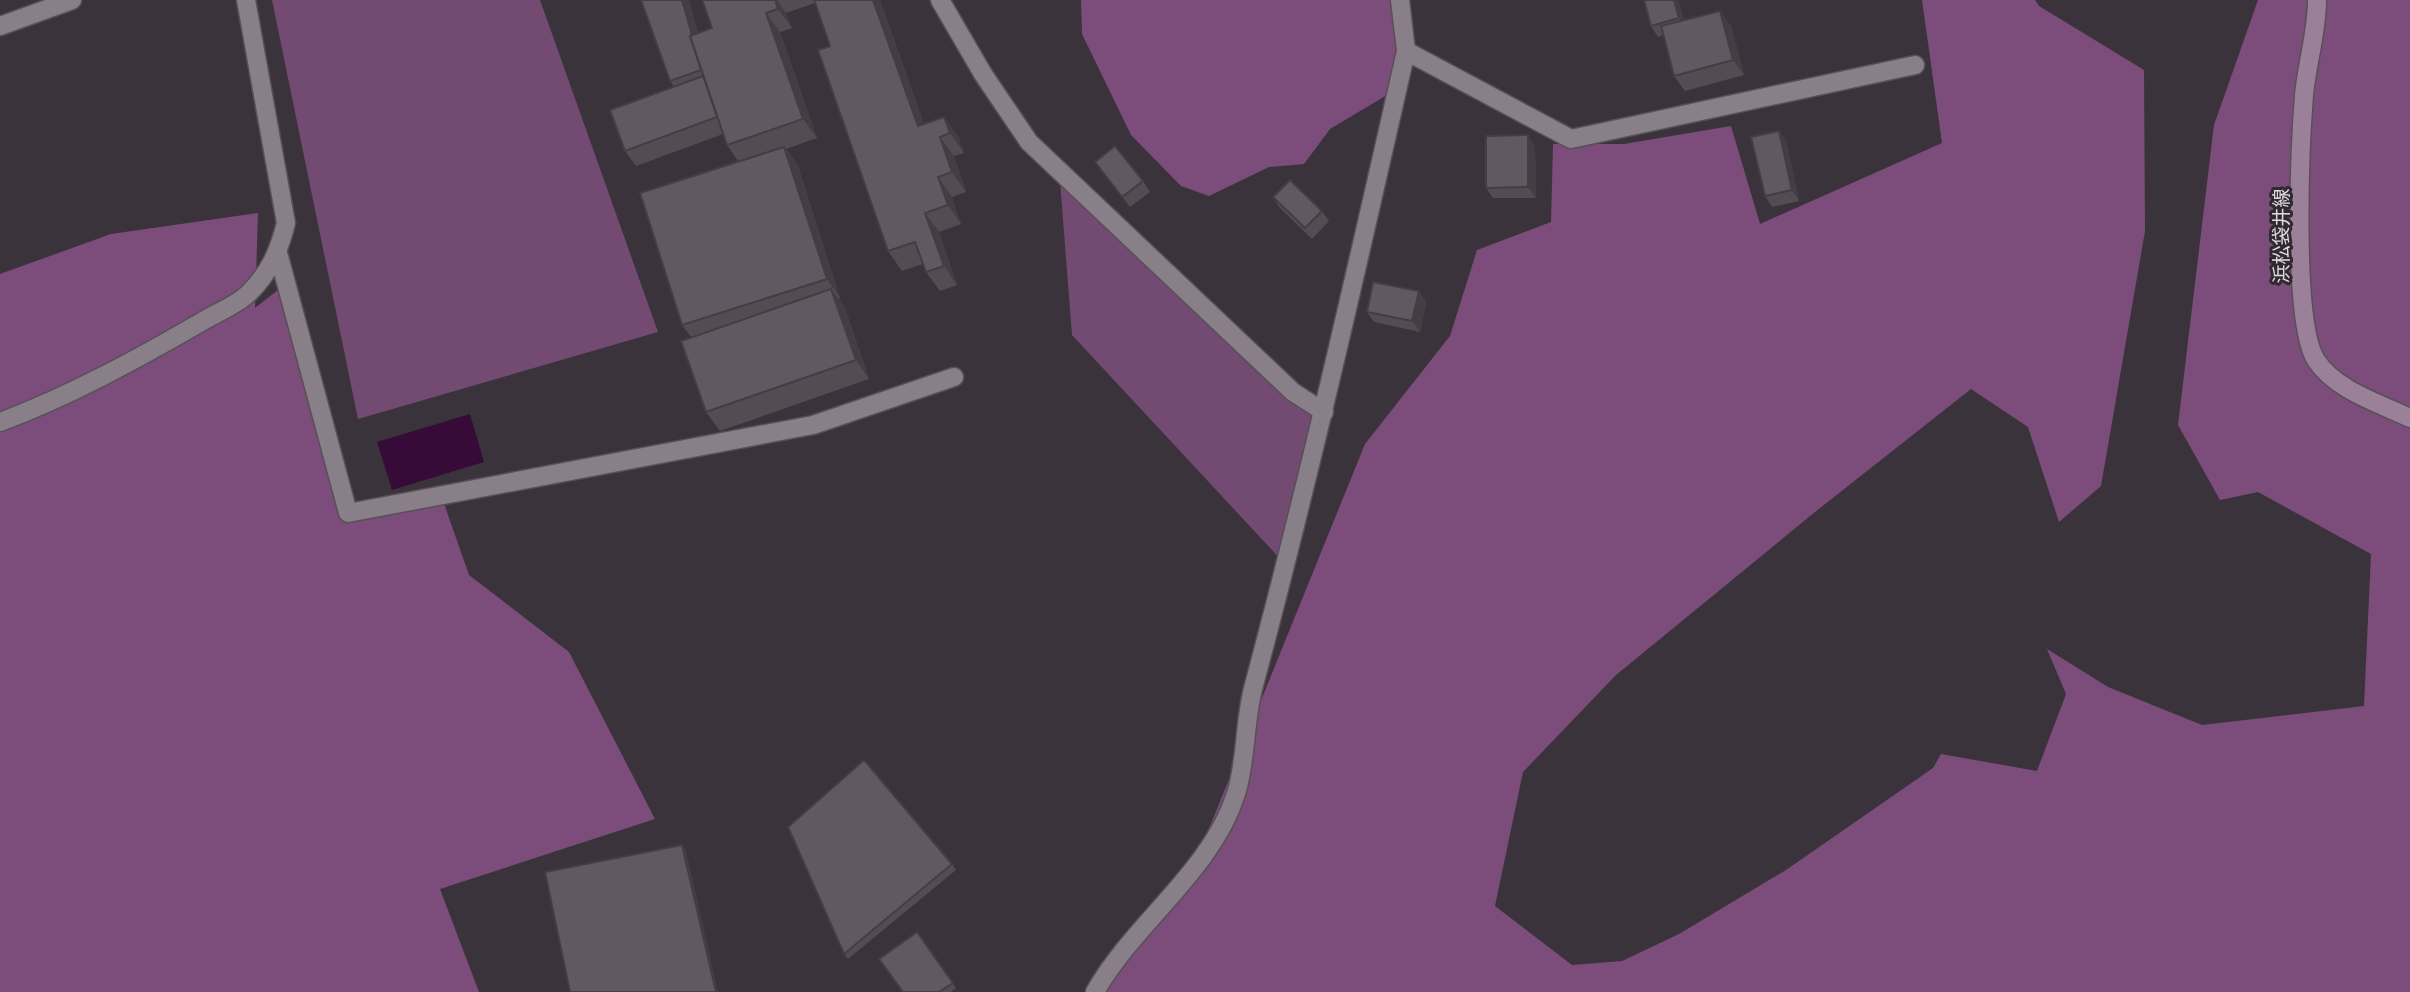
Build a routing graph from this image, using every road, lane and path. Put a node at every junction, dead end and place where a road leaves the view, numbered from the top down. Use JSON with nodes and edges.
{"nodes":[{"id":1,"x":72,"y":0,"type":"edge"},
{"id":2,"x":246,"y":0,"type":"edge"},
{"id":3,"x":940,"y":0,"type":"edge"},
{"id":4,"x":1400,"y":0,"type":"edge"},
{"id":5,"x":2317,"y":0,"type":"edge"},
{"id":6,"x":0,"y":26,"type":"edge"},
{"id":7,"x":1406,"y":51,"type":"junction"},
{"id":8,"x":1915,"y":65,"type":"dead end"},
{"id":9,"x":278,"y":253,"type":"junction"},
{"id":10,"x":954,"y":377,"type":"dead end"},
{"id":11,"x":1324,"y":411,"type":"junction"},
{"id":12,"x":2410,"y":418,"type":"edge"},
{"id":13,"x":0,"y":422,"type":"edge"},
{"id":14,"x":1095,"y":992,"type":"edge"}],
"edges":[{"from":1,"to":6,"type":"street"},
{"from":2,"to":9,"type":"street"},
{"from":3,"to":11,"type":"street"},
{"from":4,"to":7,"type":"street"},
{"from":5,"to":12,"type":"main road","name":"浜松袋井線"},
{"from":7,"to":8,"type":"street"},
{"from":7,"to":11,"type":"street"},
{"from":9,"to":10,"type":"street"},
{"from":9,"to":13,"type":"street"},
{"from":11,"to":14,"type":"street"}]}
